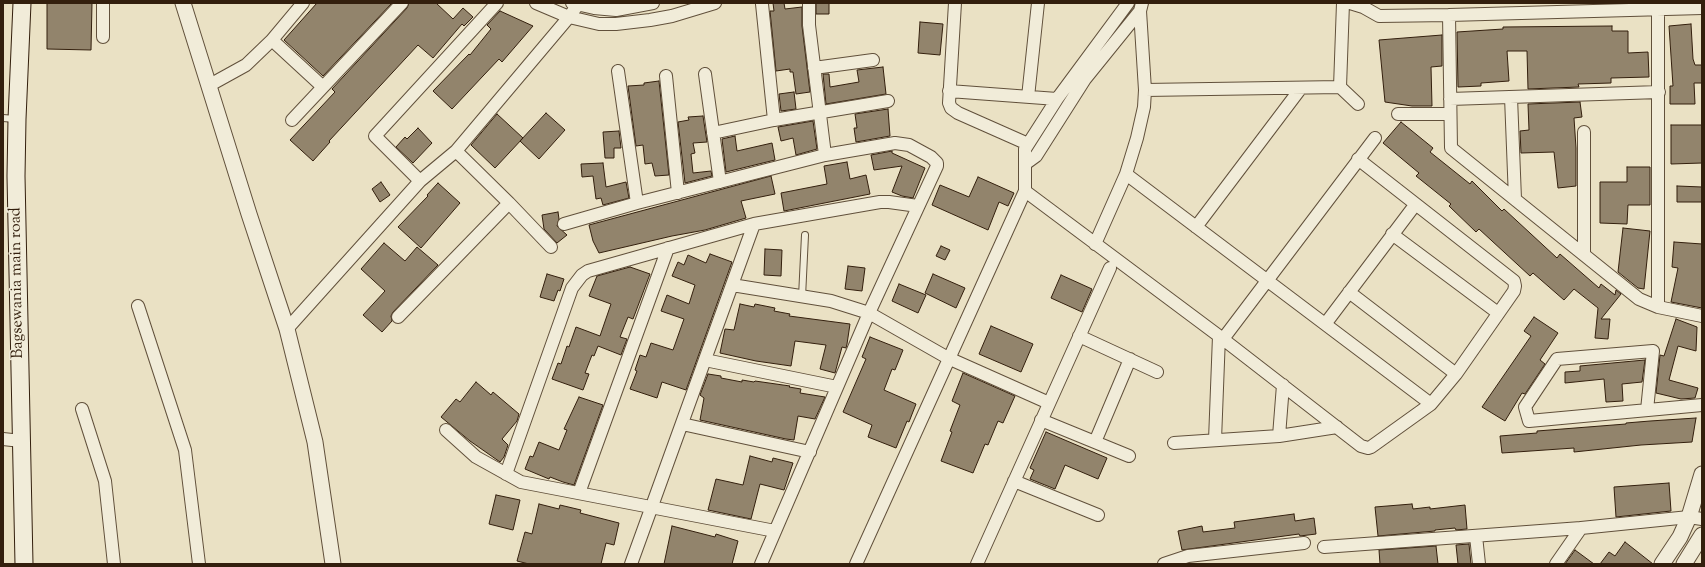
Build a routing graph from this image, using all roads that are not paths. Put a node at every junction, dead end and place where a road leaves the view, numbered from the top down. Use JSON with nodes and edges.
{"nodes":[{"id":1,"x":22,"y":3,"type":"edge"},
{"id":2,"x":102,"y":3,"type":"edge"},
{"id":3,"x":183,"y":3,"type":"edge"},
{"id":4,"x":302,"y":3,"type":"edge"},
{"id":5,"x":402,"y":3,"type":"edge"},
{"id":6,"x":497,"y":3,"type":"edge"},
{"id":7,"x":536,"y":3,"type":"edge"},
{"id":8,"x":653,"y":3,"type":"edge"},
{"id":9,"x":715,"y":3,"type":"edge"},
{"id":10,"x":809,"y":3,"type":"edge"},
{"id":11,"x":955,"y":3,"type":"edge"},
{"id":12,"x":1038,"y":3,"type":"edge"},
{"id":13,"x":1128,"y":3,"type":"edge"},
{"id":14,"x":1343,"y":3,"type":"edge"},
{"id":15,"x":1350,"y":3,"type":"edge"},
{"id":16,"x":576,"y":4,"type":"edge"},
{"id":17,"x":762,"y":4,"type":"dead end"},
{"id":18,"x":1367,"y":5,"type":"edge"},
{"id":19,"x":1658,"y":6,"type":"edge"},
{"id":20,"x":1141,"y":7,"type":"edge"},
{"id":21,"x":1702,"y":8,"type":"edge"},
{"id":22,"x":1449,"y":15,"type":"junction"},
{"id":23,"x":569,"y":17,"type":"junction"},
{"id":24,"x":103,"y":37,"type":"dead end"},
{"id":25,"x":272,"y":40,"type":"junction"},
{"id":26,"x":873,"y":60,"type":"dead end"},
{"id":27,"x":814,"y":68,"type":"junction"},
{"id":28,"x":618,"y":71,"type":"dead end"},
{"id":29,"x":705,"y":74,"type":"dead end"},
{"id":30,"x":666,"y":76,"type":"dead end"},
{"id":31,"x":208,"y":86,"type":"junction"},
{"id":32,"x":323,"y":87,"type":"junction"},
{"id":33,"x":1340,"y":87,"type":"junction"},
{"id":34,"x":1301,"y":88,"type":"junction"},
{"id":35,"x":1145,"y":90,"type":"junction"},
{"id":36,"x":950,"y":91,"type":"junction"},
{"id":37,"x":1660,"y":92,"type":"junction"},
{"id":38,"x":1028,"y":97,"type":"junction"},
{"id":39,"x":1511,"y":97,"type":"junction"},
{"id":40,"x":1058,"y":98,"type":"junction"},
{"id":41,"x":1450,"y":99,"type":"junction"},
{"id":42,"x":888,"y":101,"type":"dead end"},
{"id":43,"x":1358,"y":104,"type":"dead end"},
{"id":44,"x":819,"y":112,"type":"junction"},
{"id":45,"x":1398,"y":114,"type":"dead end"},
{"id":46,"x":1450,"y":114,"type":"junction"},
{"id":47,"x":10,"y":119,"type":"edge"},
{"id":48,"x":292,"y":120,"type":"dead end"},
{"id":49,"x":774,"y":120,"type":"junction"},
{"id":50,"x":1584,"y":132,"type":"dead end"},
{"id":51,"x":713,"y":133,"type":"junction"},
{"id":52,"x":1375,"y":138,"type":"dead end"},
{"id":53,"x":1028,"y":144,"type":"junction"},
{"id":54,"x":456,"y":150,"type":"junction"},
{"id":55,"x":825,"y":155,"type":"junction"},
{"id":56,"x":1358,"y":159,"type":"junction"},
{"id":57,"x":1025,"y":164,"type":"junction"},
{"id":58,"x":1126,"y":174,"type":"junction"},
{"id":59,"x":420,"y":181,"type":"junction"},
{"id":60,"x":720,"y":182,"type":"junction"},
{"id":61,"x":1025,"y":191,"type":"junction"},
{"id":62,"x":678,"y":193,"type":"junction"},
{"id":63,"x":1515,"y":199,"type":"junction"},
{"id":64,"x":508,"y":203,"type":"junction"},
{"id":65,"x":636,"y":203,"type":"junction"},
{"id":66,"x":1415,"y":205,"type":"junction"},
{"id":67,"x":918,"y":206,"type":"junction"},
{"id":68,"x":564,"y":224,"type":"dead end"},
{"id":69,"x":754,"y":224,"type":"junction"},
{"id":70,"x":1196,"y":227,"type":"junction"},
{"id":71,"x":1392,"y":234,"type":"junction"},
{"id":72,"x":805,"y":235,"type":"dead end"},
{"id":73,"x":1095,"y":244,"type":"junction"},
{"id":74,"x":551,"y":247,"type":"dead end"},
{"id":75,"x":668,"y":248,"type":"junction"},
{"id":76,"x":1584,"y":255,"type":"junction"},
{"id":77,"x":1110,"y":268,"type":"dead end"},
{"id":78,"x":1268,"y":281,"type":"junction"},
{"id":79,"x":732,"y":285,"type":"junction"},
{"id":80,"x":1349,"y":292,"type":"junction"},
{"id":81,"x":802,"y":297,"type":"junction"},
{"id":82,"x":138,"y":306,"type":"dead end"},
{"id":83,"x":1658,"y":307,"type":"junction"},
{"id":84,"x":869,"y":313,"type":"junction"},
{"id":85,"x":1498,"y":313,"type":"junction"},
{"id":86,"x":1702,"y":316,"type":"edge"},
{"id":87,"x":398,"y":317,"type":"dead end"},
{"id":88,"x":1326,"y":324,"type":"junction"},
{"id":89,"x":288,"y":329,"type":"junction"},
{"id":90,"x":1079,"y":336,"type":"junction"},
{"id":91,"x":1221,"y":337,"type":"junction"},
{"id":92,"x":948,"y":358,"type":"junction"},
{"id":93,"x":1130,"y":359,"type":"junction"},
{"id":94,"x":705,"y":360,"type":"junction"},
{"id":95,"x":1157,"y":372,"type":"dead end"},
{"id":96,"x":1456,"y":374,"type":"junction"},
{"id":97,"x":1283,"y":385,"type":"junction"},
{"id":98,"x":837,"y":387,"type":"junction"},
{"id":99,"x":1049,"y":402,"type":"junction"},
{"id":100,"x":1431,"y":404,"type":"junction"},
{"id":101,"x":1702,"y":405,"type":"edge"},
{"id":102,"x":82,"y":409,"type":"dead end"},
{"id":103,"x":1647,"y":410,"type":"junction"},
{"id":104,"x":1041,"y":420,"type":"junction"},
{"id":105,"x":682,"y":424,"type":"junction"},
{"id":106,"x":1337,"y":427,"type":"junction"},
{"id":107,"x":446,"y":430,"type":"dead end"},
{"id":108,"x":1279,"y":436,"type":"junction"},
{"id":109,"x":3,"y":439,"type":"edge"},
{"id":110,"x":1215,"y":440,"type":"junction"},
{"id":111,"x":21,"y":441,"type":"junction"},
{"id":112,"x":1095,"y":442,"type":"junction"},
{"id":113,"x":1174,"y":443,"type":"dead end"},
{"id":114,"x":810,"y":452,"type":"junction"},
{"id":115,"x":1129,"y":456,"type":"dead end"},
{"id":116,"x":506,"y":474,"type":"junction"},
{"id":117,"x":1702,"y":474,"type":"edge"},
{"id":118,"x":1014,"y":481,"type":"junction"},
{"id":119,"x":578,"y":493,"type":"junction"},
{"id":120,"x":652,"y":508,"type":"junction"},
{"id":121,"x":1098,"y":515,"type":"dead end"},
{"id":122,"x":1696,"y":518,"type":"edge"},
{"id":123,"x":1581,"y":528,"type":"junction"},
{"id":124,"x":775,"y":531,"type":"junction"},
{"id":125,"x":1702,"y":535,"type":"edge"},
{"id":126,"x":1476,"y":536,"type":"junction"},
{"id":127,"x":1304,"y":543,"type":"dead end"},
{"id":128,"x":1324,"y":547,"type":"dead end"},
{"id":129,"x":24,"y":564,"type":"edge"},
{"id":130,"x":114,"y":564,"type":"edge"},
{"id":131,"x":199,"y":564,"type":"edge"},
{"id":132,"x":333,"y":564,"type":"edge"},
{"id":133,"x":631,"y":564,"type":"edge"},
{"id":134,"x":761,"y":564,"type":"edge"},
{"id":135,"x":856,"y":564,"type":"edge"},
{"id":136,"x":977,"y":564,"type":"edge"},
{"id":137,"x":1164,"y":564,"type":"edge"},
{"id":138,"x":1479,"y":564,"type":"edge"},
{"id":139,"x":1556,"y":564,"type":"edge"},
{"id":140,"x":1662,"y":564,"type":"edge"},
{"id":141,"x":1684,"y":564,"type":"edge"}],
"edges":[{"from":1,"to":47,"type":"main road","name":"Bagsewania main road"},
{"from":2,"to":24,"type":"street"},
{"from":3,"to":31,"type":"street"},
{"from":4,"to":25,"type":"street"},
{"from":5,"to":32,"type":"street"},
{"from":6,"to":59,"type":"street"},
{"from":7,"to":23,"type":"street"},
{"from":8,"to":16,"type":"street"},
{"from":9,"to":23,"type":"street"},
{"from":10,"to":27,"type":"street"},
{"from":11,"to":36,"type":"street"},
{"from":12,"to":38,"type":"street"},
{"from":13,"to":40,"type":"street"},
{"from":14,"to":33,"type":"street"},
{"from":15,"to":18,"type":"street"},
{"from":16,"to":23,"type":"street"},
{"from":17,"to":49,"type":"street"},
{"from":18,"to":22,"type":"street"},
{"from":19,"to":21,"type":"street"},
{"from":19,"to":22,"type":"street"},
{"from":19,"to":37,"type":"street"},
{"from":20,"to":35,"type":"street"},
{"from":20,"to":57,"type":"street"},
{"from":22,"to":41,"type":"street"},
{"from":23,"to":54,"type":"street"},
{"from":25,"to":31,"type":"street"},
{"from":25,"to":32,"type":"street"},
{"from":26,"to":27,"type":"street"},
{"from":27,"to":44,"type":"street"},
{"from":28,"to":65,"type":"street"},
{"from":29,"to":51,"type":"street"},
{"from":30,"to":62,"type":"street"},
{"from":31,"to":89,"type":"street"},
{"from":32,"to":48,"type":"street"},
{"from":33,"to":34,"type":"street"},
{"from":33,"to":43,"type":"street"},
{"from":34,"to":35,"type":"street"},
{"from":34,"to":70,"type":"street"},
{"from":35,"to":58,"type":"street"},
{"from":36,"to":38,"type":"street"},
{"from":36,"to":53,"type":"street"},
{"from":37,"to":39,"type":"street"},
{"from":37,"to":83,"type":"street"},
{"from":38,"to":40,"type":"street"},
{"from":39,"to":41,"type":"street"},
{"from":39,"to":63,"type":"street"},
{"from":40,"to":53,"type":"street"},
{"from":41,"to":46,"type":"street"},
{"from":42,"to":44,"type":"street"},
{"from":44,"to":49,"type":"street"},
{"from":44,"to":55,"type":"street"},
{"from":45,"to":46,"type":"street"},
{"from":46,"to":63,"type":"street"},
{"from":47,"to":111,"type":"main road","name":"Bagsewania main road"},
{"from":49,"to":51,"type":"street"},
{"from":50,"to":76,"type":"street"},
{"from":51,"to":60,"type":"street"},
{"from":52,"to":56,"type":"street"},
{"from":53,"to":57,"type":"street"},
{"from":54,"to":59,"type":"street"},
{"from":54,"to":64,"type":"street"},
{"from":55,"to":60,"type":"street"},
{"from":55,"to":67,"type":"street"},
{"from":56,"to":66,"type":"street"},
{"from":56,"to":78,"type":"street"},
{"from":57,"to":61,"type":"street"},
{"from":58,"to":70,"type":"street"},
{"from":58,"to":73,"type":"street"},
{"from":59,"to":89,"type":"street"},
{"from":60,"to":62,"type":"street"},
{"from":61,"to":73,"type":"street"},
{"from":61,"to":92,"type":"street"},
{"from":62,"to":65,"type":"street"},
{"from":63,"to":76,"type":"street"},
{"from":64,"to":74,"type":"street"},
{"from":64,"to":87,"type":"street"},
{"from":65,"to":68,"type":"street"},
{"from":66,"to":71,"type":"street"},
{"from":66,"to":85,"type":"street"},
{"from":67,"to":69,"type":"street"},
{"from":67,"to":84,"type":"street"},
{"from":69,"to":75,"type":"street"},
{"from":69,"to":79,"type":"street"},
{"from":70,"to":78,"type":"street"},
{"from":71,"to":80,"type":"street"},
{"from":71,"to":85,"type":"street"},
{"from":72,"to":81,"type":"lane"},
{"from":73,"to":91,"type":"street"},
{"from":75,"to":116,"type":"street"},
{"from":75,"to":119,"type":"street"},
{"from":76,"to":83,"type":"street"},
{"from":77,"to":90,"type":"street"},
{"from":78,"to":88,"type":"street"},
{"from":78,"to":91,"type":"street"},
{"from":79,"to":81,"type":"street"},
{"from":79,"to":94,"type":"street"},
{"from":80,"to":88,"type":"street"},
{"from":80,"to":96,"type":"street"},
{"from":81,"to":84,"type":"street"},
{"from":82,"to":131,"type":"street"},
{"from":83,"to":86,"type":"street"},
{"from":84,"to":92,"type":"street"},
{"from":84,"to":98,"type":"street"},
{"from":85,"to":96,"type":"street"},
{"from":88,"to":100,"type":"street"},
{"from":89,"to":132,"type":"street"},
{"from":90,"to":93,"type":"street"},
{"from":90,"to":99,"type":"street"},
{"from":91,"to":97,"type":"street"},
{"from":91,"to":110,"type":"street"},
{"from":92,"to":99,"type":"street"},
{"from":92,"to":135,"type":"street"},
{"from":93,"to":95,"type":"street"},
{"from":93,"to":112,"type":"street"},
{"from":94,"to":98,"type":"street"},
{"from":94,"to":105,"type":"street"},
{"from":96,"to":100,"type":"street"},
{"from":97,"to":106,"type":"street"},
{"from":97,"to":108,"type":"street"},
{"from":98,"to":114,"type":"street"},
{"from":99,"to":104,"type":"street"},
{"from":100,"to":106,"type":"street"},
{"from":101,"to":103,"type":"street"},
{"from":102,"to":130,"type":"street"},
{"from":103,"to":103,"type":"street"},
{"from":104,"to":112,"type":"street"},
{"from":104,"to":118,"type":"street"},
{"from":105,"to":114,"type":"street"},
{"from":105,"to":120,"type":"street"},
{"from":106,"to":108,"type":"street"},
{"from":107,"to":116,"type":"street"},
{"from":108,"to":110,"type":"street"},
{"from":109,"to":111,"type":"street"},
{"from":110,"to":113,"type":"street"},
{"from":111,"to":129,"type":"main road","name":"Bagsewania main road"},
{"from":112,"to":115,"type":"street"},
{"from":114,"to":124,"type":"street"},
{"from":116,"to":119,"type":"street"},
{"from":117,"to":122,"type":"street"},
{"from":118,"to":121,"type":"street"},
{"from":118,"to":136,"type":"street"},
{"from":119,"to":120,"type":"street"},
{"from":120,"to":124,"type":"street"},
{"from":120,"to":133,"type":"street"},
{"from":122,"to":123,"type":"street"},
{"from":122,"to":140,"type":"street"},
{"from":123,"to":126,"type":"street"},
{"from":123,"to":139,"type":"street"},
{"from":124,"to":134,"type":"street"},
{"from":125,"to":141,"type":"street"},
{"from":126,"to":128,"type":"street"},
{"from":126,"to":138,"type":"street"},
{"from":127,"to":137,"type":"street"}]}
